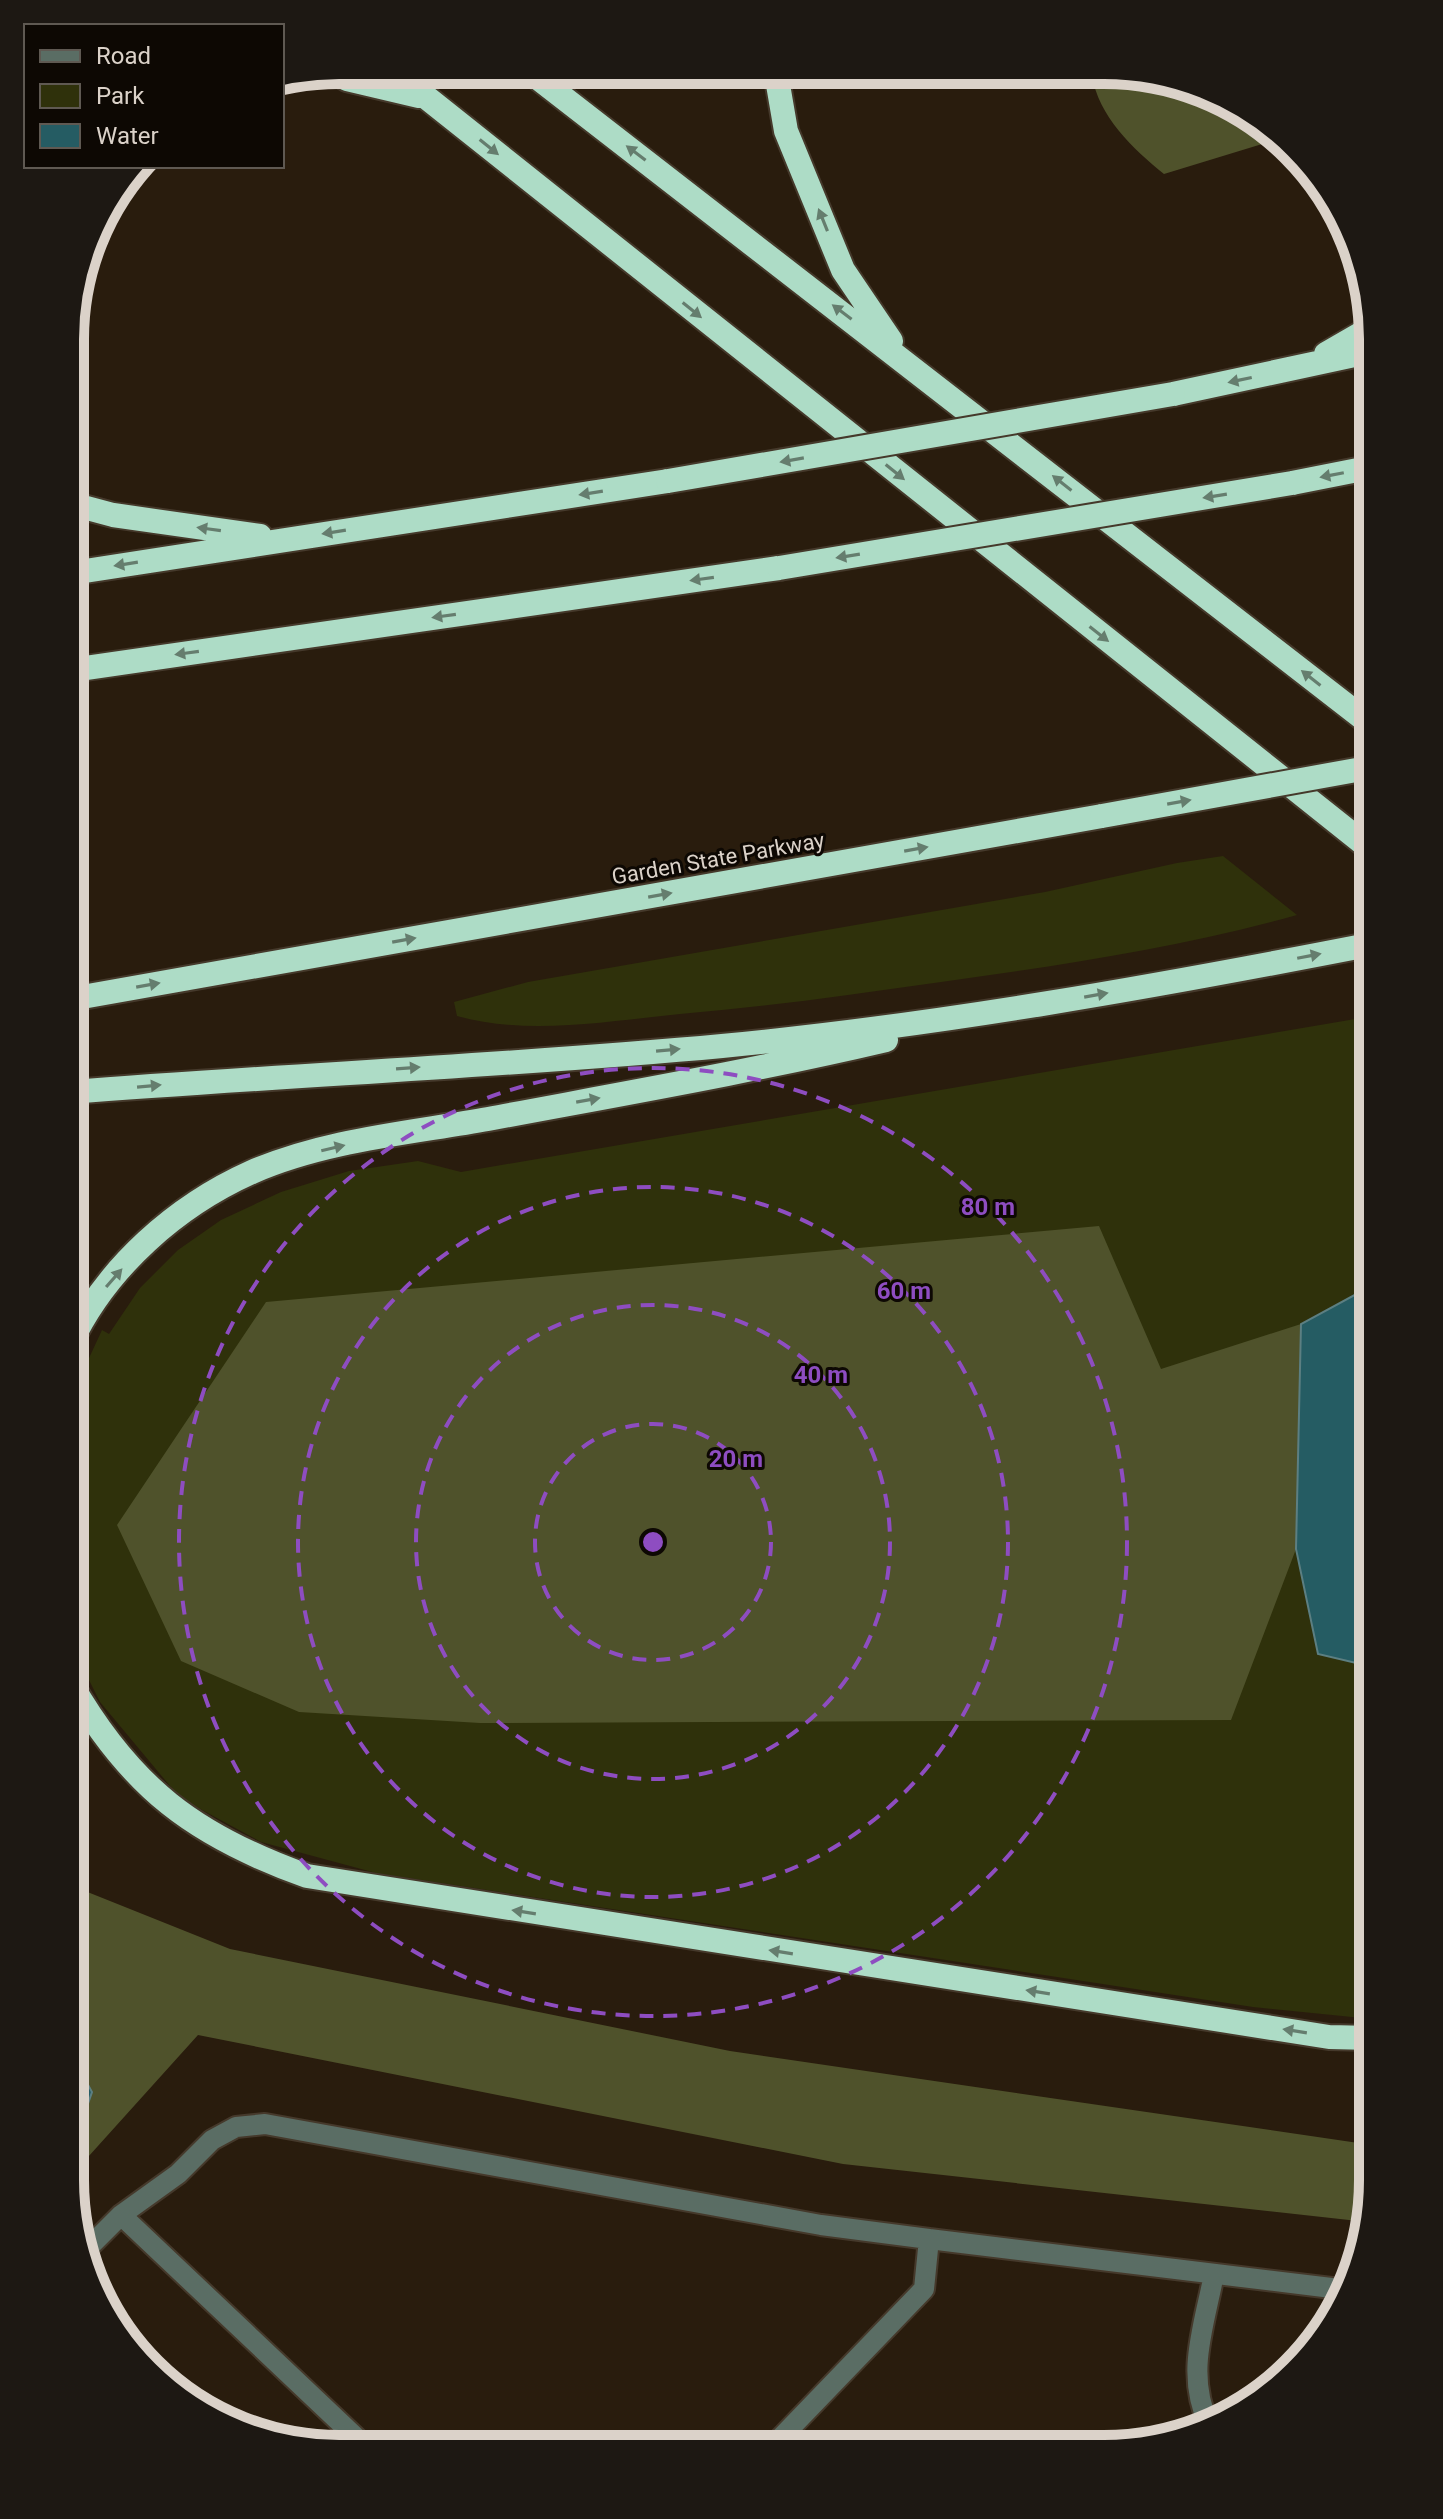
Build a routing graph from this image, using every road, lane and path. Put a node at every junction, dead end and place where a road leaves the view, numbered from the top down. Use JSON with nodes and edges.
{"nodes":[{"id":1,"x":778,"y":84,"type":"edge"},
{"id":2,"x":372,"y":85,"type":"edge"},
{"id":3,"x":411,"y":85,"type":"edge"},
{"id":4,"x":547,"y":85,"type":"edge"},
{"id":5,"x":428,"y":98,"type":"junction"},
{"id":6,"x":1359,"y":335,"type":"edge"},
{"id":7,"x":1359,"y":354,"type":"edge"},
{"id":8,"x":904,"y":359,"type":"junction"},
{"id":9,"x":1307,"y":365,"type":"junction"},
{"id":10,"x":1359,"y":470,"type":"edge"},
{"id":11,"x":84,"y":507,"type":"edge"},
{"id":12,"x":286,"y":540,"type":"junction"},
{"id":13,"x":84,"y":571,"type":"edge"},
{"id":14,"x":84,"y":668,"type":"edge"},
{"id":15,"x":1359,"y":715,"type":"edge"},
{"id":16,"x":1359,"y":770,"type":"edge"},
{"id":17,"x":1359,"y":840,"type":"edge"},
{"id":18,"x":1359,"y":947,"type":"edge"},
{"id":19,"x":84,"y":997,"type":"edge"},
{"id":20,"x":1020,"y":1008,"type":"junction"},
{"id":21,"x":84,"y":1091,"type":"edge"},
{"id":22,"x":84,"y":1322,"type":"edge"},
{"id":23,"x":84,"y":1704,"type":"edge"},
{"id":24,"x":1358,"y":2038,"type":"edge"},
{"id":25,"x":121,"y":2215,"type":"junction"},
{"id":26,"x":929,"y":2239,"type":"junction"},
{"id":27,"x":93,"y":2243,"type":"edge"},
{"id":28,"x":1214,"y":2274,"type":"junction"},
{"id":29,"x":1335,"y":2288,"type":"edge"},
{"id":30,"x":1204,"y":2415,"type":"edge"},
{"id":31,"x":353,"y":2435,"type":"edge"},
{"id":32,"x":784,"y":2435,"type":"edge"}],
"edges":[{"from":8,"to":1,"type":"highway","one_way":true},
{"from":2,"to":5,"type":"highway"},
{"from":3,"to":5,"type":"highway"},
{"from":8,"to":4,"type":"highway","one_way":true},
{"from":5,"to":17,"type":"highway","one_way":true},
{"from":6,"to":9,"type":"highway"},
{"from":7,"to":9,"type":"highway"},
{"from":15,"to":8,"type":"highway","one_way":true},
{"from":9,"to":12,"type":"highway","one_way":true,"bridge":true},
{"from":10,"to":14,"type":"highway","one_way":true,"bridge":true},
{"from":12,"to":11,"type":"highway","one_way":true},
{"from":12,"to":13,"type":"highway","one_way":true},
{"from":19,"to":16,"type":"highway","name":"Garden State Parkway","one_way":true,"bridge":true},
{"from":20,"to":18,"type":"highway","one_way":true},
{"from":21,"to":20,"type":"highway","one_way":true},
{"from":22,"to":20,"type":"highway","one_way":true},
{"from":24,"to":23,"type":"highway","one_way":true},
{"from":25,"to":26,"type":"lane"},
{"from":25,"to":27,"type":"lane"},
{"from":25,"to":31,"type":"lane"},
{"from":26,"to":28,"type":"lane"},
{"from":26,"to":32,"type":"lane"},
{"from":28,"to":29,"type":"lane"},
{"from":28,"to":30,"type":"lane"}]}
